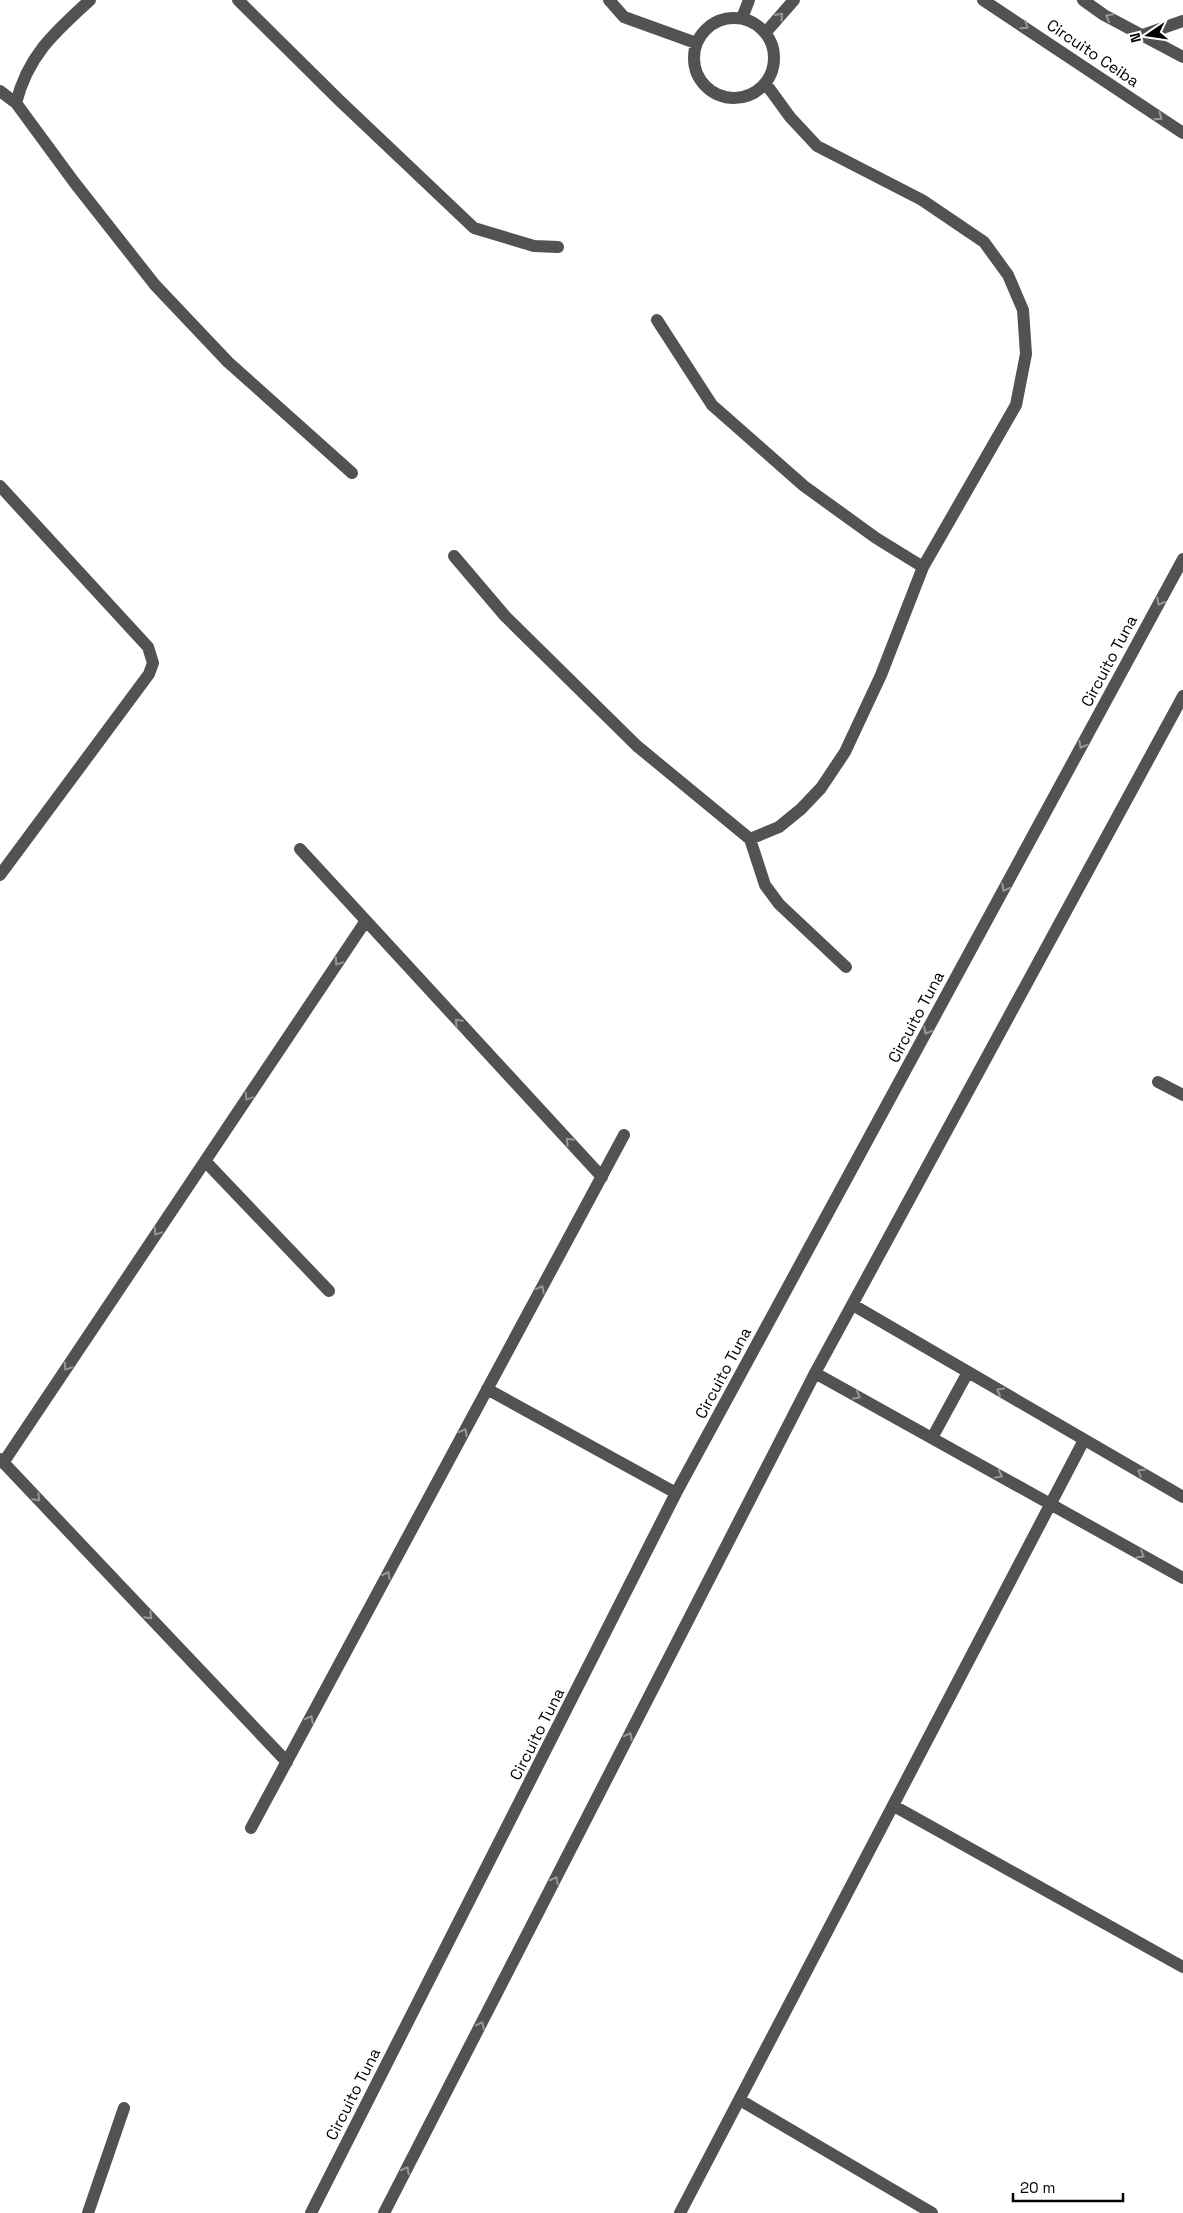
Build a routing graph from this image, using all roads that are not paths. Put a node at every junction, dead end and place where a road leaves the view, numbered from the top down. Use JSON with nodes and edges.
{"nodes":[{"id":1,"x":90,"y":0,"type":"edge"},
{"id":2,"x":238,"y":0,"type":"edge"},
{"id":3,"x":609,"y":0,"type":"edge"},
{"id":4,"x":749,"y":0,"type":"edge"},
{"id":5,"x":794,"y":0,"type":"edge"},
{"id":6,"x":984,"y":0,"type":"edge"},
{"id":7,"x":1083,"y":0,"type":"edge"},
{"id":8,"x":742,"y":18,"type":"junction"},
{"id":9,"x":1183,"y":21,"type":"edge"},
{"id":10,"x":766,"y":32,"type":"junction"},
{"id":11,"x":1143,"y":35,"type":"junction"},
{"id":12,"x":696,"y":43,"type":"junction"},
{"id":13,"x":1183,"y":57,"type":"edge"},
{"id":14,"x":766,"y":84,"type":"junction"},
{"id":15,"x":0,"y":91,"type":"edge"},
{"id":16,"x":16,"y":103,"type":"junction"},
{"id":17,"x":1183,"y":133,"type":"edge"},
{"id":18,"x":558,"y":246,"type":"dead end"},
{"id":19,"x":657,"y":320,"type":"dead end"},
{"id":20,"x":352,"y":473,"type":"dead end"},
{"id":21,"x":0,"y":486,"type":"edge"},
{"id":22,"x":454,"y":556,"type":"dead end"},
{"id":23,"x":1183,"y":559,"type":"edge"},
{"id":24,"x":923,"y":567,"type":"junction"},
{"id":25,"x":1183,"y":696,"type":"edge"},
{"id":26,"x":750,"y":839,"type":"junction"},
{"id":27,"x":300,"y":849,"type":"dead end"},
{"id":28,"x":0,"y":875,"type":"edge"},
{"id":29,"x":365,"y":922,"type":"junction"},
{"id":30,"x":846,"y":967,"type":"dead end"},
{"id":31,"x":1158,"y":1082,"type":"dead end"},
{"id":32,"x":1183,"y":1095,"type":"edge"},
{"id":33,"x":624,"y":1135,"type":"dead end"},
{"id":34,"x":205,"y":1161,"type":"junction"},
{"id":35,"x":602,"y":1177,"type":"junction"},
{"id":36,"x":328,"y":1291,"type":"dead end"},
{"id":37,"x":853,"y":1305,"type":"junction"},
{"id":38,"x":968,"y":1372,"type":"junction"},
{"id":39,"x":815,"y":1373,"type":"junction"},
{"id":40,"x":487,"y":1389,"type":"junction"},
{"id":41,"x":932,"y":1438,"type":"junction"},
{"id":42,"x":1084,"y":1440,"type":"junction"},
{"id":43,"x":2,"y":1461,"type":"edge"},
{"id":44,"x":676,"y":1493,"type":"junction"},
{"id":45,"x":1183,"y":1497,"type":"edge"},
{"id":46,"x":1049,"y":1502,"type":"junction"},
{"id":47,"x":1183,"y":1578,"type":"edge"},
{"id":48,"x":287,"y":1762,"type":"junction"},
{"id":49,"x":894,"y":1806,"type":"junction"},
{"id":50,"x":251,"y":1828,"type":"dead end"},
{"id":51,"x":1183,"y":1967,"type":"edge"},
{"id":52,"x":740,"y":2100,"type":"junction"},
{"id":53,"x":124,"y":2108,"type":"dead end"},
{"id":54,"x":88,"y":2213,"type":"edge"},
{"id":55,"x":311,"y":2213,"type":"edge"},
{"id":56,"x":384,"y":2213,"type":"edge"},
{"id":57,"x":680,"y":2213,"type":"edge"},
{"id":58,"x":932,"y":2213,"type":"edge"}],
"edges":[{"from":1,"to":16,"type":"street"},
{"from":2,"to":18,"type":"street"},
{"from":3,"to":12,"type":"street"},
{"from":4,"to":8,"type":"street"},
{"from":10,"to":5,"type":"street","one_way":true},
{"from":6,"to":17,"type":"street","name":"Circuito Ceiba","one_way":true},
{"from":11,"to":7,"type":"street","one_way":true},
{"from":8,"to":10,"type":"street"},
{"from":8,"to":12,"type":"street"},
{"from":9,"to":11,"type":"street"},
{"from":10,"to":14,"type":"street"},
{"from":11,"to":13,"type":"street"},
{"from":12,"to":14,"type":"street"},
{"from":14,"to":24,"type":"street"},
{"from":15,"to":16,"type":"street"},
{"from":16,"to":20,"type":"street"},
{"from":19,"to":24,"type":"street"},
{"from":21,"to":28,"type":"street"},
{"from":22,"to":26,"type":"street"},
{"from":23,"to":44,"type":"street","name":"Circuito Tuna","one_way":true},
{"from":24,"to":26,"type":"street"},
{"from":25,"to":37,"type":"street"},
{"from":26,"to":30,"type":"street"},
{"from":27,"to":29,"type":"street"},
{"from":29,"to":34,"type":"street","one_way":true},
{"from":35,"to":29,"type":"street","one_way":true},
{"from":31,"to":32,"type":"street"},
{"from":33,"to":35,"type":"street"},
{"from":34,"to":36,"type":"street"},
{"from":34,"to":43,"type":"street","one_way":true},
{"from":40,"to":35,"type":"street","one_way":true},
{"from":37,"to":38,"type":"street"},
{"from":37,"to":39,"type":"street"},
{"from":38,"to":41,"type":"street"},
{"from":42,"to":38,"type":"street","one_way":true},
{"from":39,"to":41,"type":"street","one_way":true},
{"from":56,"to":39,"type":"street","one_way":true},
{"from":40,"to":44,"type":"street"},
{"from":48,"to":40,"type":"street","one_way":true},
{"from":41,"to":46,"type":"street","one_way":true},
{"from":45,"to":42,"type":"street","one_way":true},
{"from":42,"to":46,"type":"street"},
{"from":43,"to":48,"type":"street","one_way":true},
{"from":44,"to":55,"type":"street","name":"Circuito Tuna"},
{"from":46,"to":47,"type":"street","one_way":true},
{"from":46,"to":49,"type":"street"},
{"from":48,"to":50,"type":"street"},
{"from":49,"to":51,"type":"street"},
{"from":49,"to":52,"type":"street"},
{"from":52,"to":57,"type":"street"},
{"from":52,"to":58,"type":"street"},
{"from":53,"to":54,"type":"street"}]}
